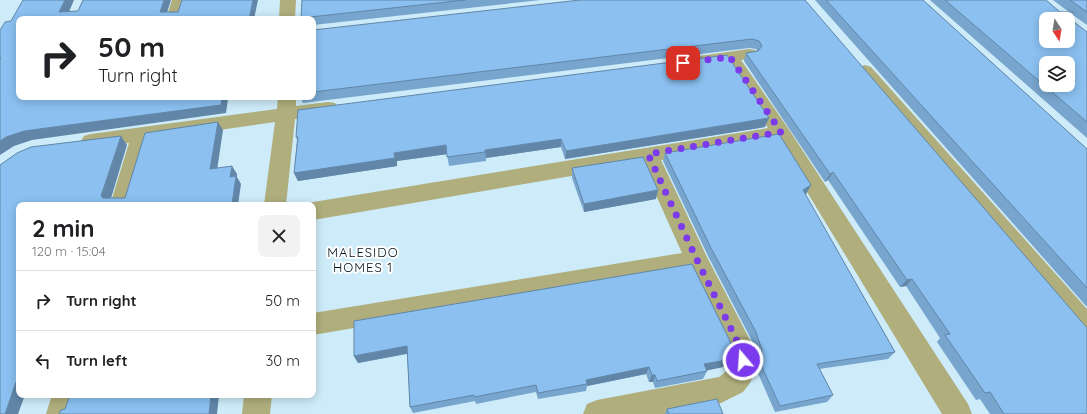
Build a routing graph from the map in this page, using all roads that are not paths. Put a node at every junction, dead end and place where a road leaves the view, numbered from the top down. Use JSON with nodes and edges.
{"nodes":[{"id":1,"x":180,"y":0,"type":"edge"},
{"id":2,"x":288,"y":0,"type":"edge"},
{"id":3,"x":175,"y":16,"type":"edge"},
{"id":4,"x":288,"y":16,"type":"edge"},
{"id":5,"x":856,"y":59,"type":"edge"},
{"id":6,"x":683,"y":63,"type":"edge"},
{"id":7,"x":286,"y":105,"type":"edge"},
{"id":8,"x":342,"y":106,"type":"edge"},
{"id":9,"x":781,"y":132,"type":"junction"},
{"id":10,"x":142,"y":134,"type":"junction"},
{"id":11,"x":75,"y":143,"type":"edge"},
{"id":12,"x":648,"y":154,"type":"junction"},
{"id":13,"x":122,"y":202,"type":"edge"},
{"id":14,"x":275,"y":202,"type":"edge"},
{"id":15,"x":316,"y":210,"type":"edge"},
{"id":16,"x":697,"y":260,"type":"junction"},
{"id":17,"x":316,"y":324,"type":"edge"},
{"id":18,"x":1087,"y":327,"type":"edge"},
{"id":19,"x":65,"y":398,"type":"edge"},
{"id":20,"x":258,"y":398,"type":"edge"},
{"id":21,"x":60,"y":414,"type":"edge"},
{"id":22,"x":256,"y":414,"type":"edge"},
{"id":23,"x":597,"y":414,"type":"edge"},
{"id":24,"x":958,"y":414,"type":"edge"}],
"edges":[{"from":1,"to":3,"type":"street"},
{"from":2,"to":4,"type":"street"},
{"from":5,"to":18,"type":"street"},
{"from":6,"to":9,"type":"street"},
{"from":7,"to":8,"type":"street"},
{"from":7,"to":10,"type":"street"},
{"from":7,"to":14,"type":"street"},
{"from":9,"to":12,"type":"street"},
{"from":9,"to":24,"type":"street"},
{"from":10,"to":11,"type":"street"},
{"from":10,"to":13,"type":"street"},
{"from":12,"to":15,"type":"street"},
{"from":12,"to":16,"type":"street"},
{"from":16,"to":17,"type":"street"},
{"from":16,"to":23,"type":"street"},
{"from":19,"to":21,"type":"street"},
{"from":20,"to":22,"type":"street"}]}
